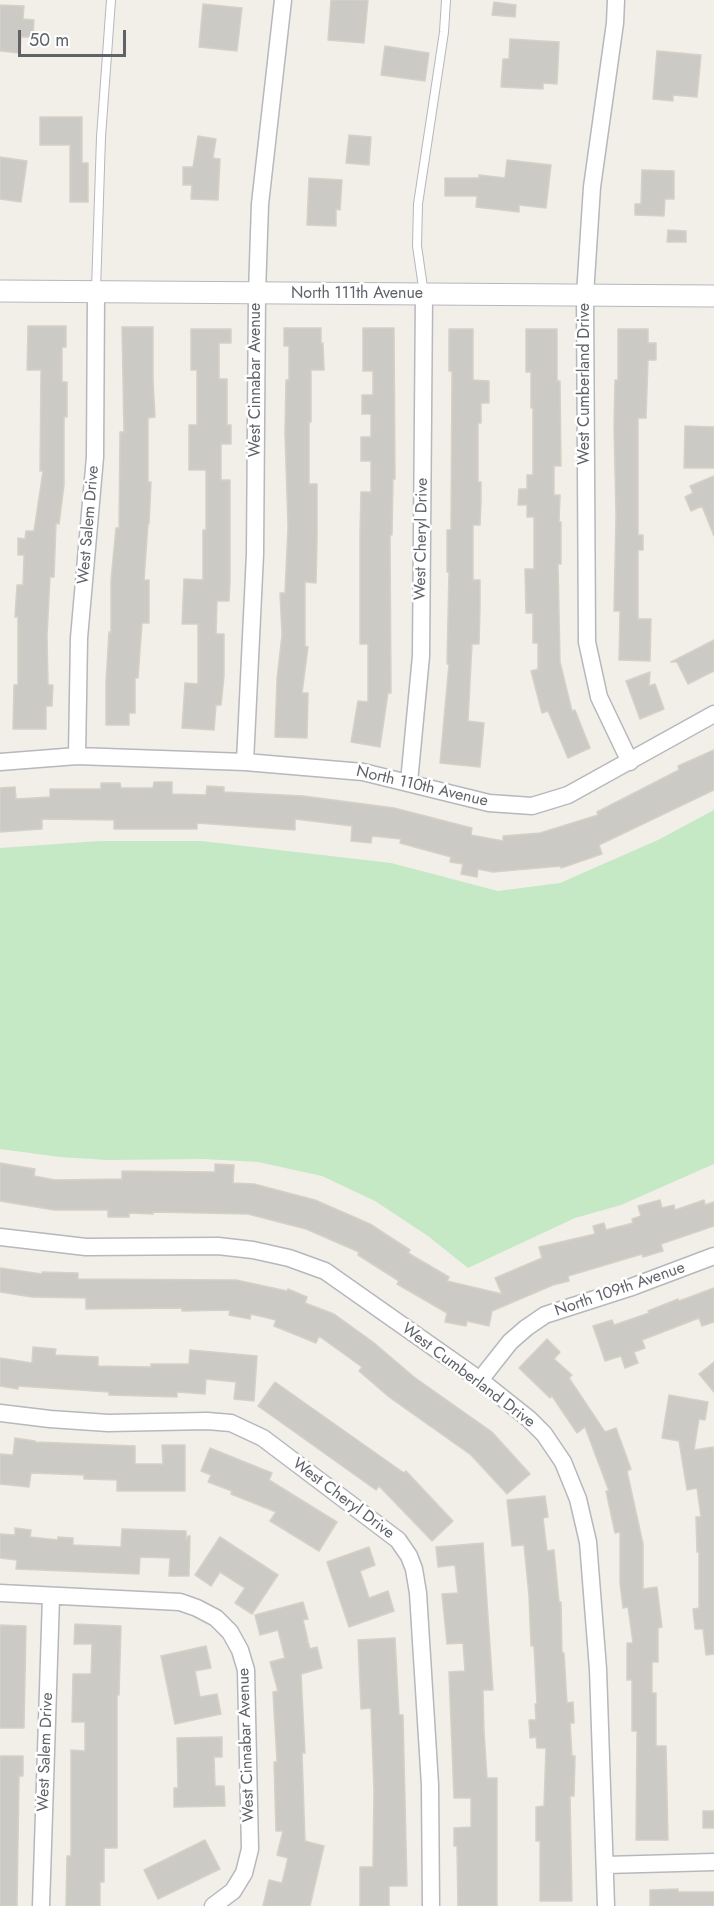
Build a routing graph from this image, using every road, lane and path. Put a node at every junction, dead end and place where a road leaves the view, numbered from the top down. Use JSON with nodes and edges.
{"nodes":[{"id":1,"x":111,"y":0,"type":"edge"},
{"id":2,"x":283,"y":0,"type":"edge"},
{"id":3,"x":446,"y":0,"type":"edge"},
{"id":4,"x":616,"y":0,"type":"edge"},
{"id":5,"x":0,"y":291,"type":"edge"},
{"id":6,"x":96,"y":293,"type":"junction"},
{"id":7,"x":257,"y":293,"type":"junction"},
{"id":8,"x":424,"y":295,"type":"junction"},
{"id":9,"x":585,"y":295,"type":"junction"},
{"id":10,"x":714,"y":296,"type":"edge"},
{"id":11,"x":714,"y":714,"type":"edge"},
{"id":12,"x":76,"y":756,"type":"junction"},
{"id":13,"x":0,"y":762,"type":"edge"},
{"id":14,"x":245,"y":762,"type":"junction"},
{"id":15,"x":630,"y":762,"type":"junction"},
{"id":16,"x":409,"y":782,"type":"junction"},
{"id":17,"x":0,"y":1237,"type":"edge"},
{"id":18,"x":714,"y":1256,"type":"edge"},
{"id":19,"x":480,"y":1380,"type":"junction"},
{"id":20,"x":0,"y":1413,"type":"edge"},
{"id":21,"x":0,"y":1593,"type":"edge"},
{"id":22,"x":51,"y":1597,"type":"junction"},
{"id":23,"x":714,"y":1862,"type":"edge"},
{"id":24,"x":606,"y":1865,"type":"junction"},
{"id":25,"x":41,"y":1906,"type":"edge"},
{"id":26,"x":213,"y":1906,"type":"edge"},
{"id":27,"x":431,"y":1906,"type":"edge"},
{"id":28,"x":606,"y":1906,"type":"edge"}],
"edges":[{"from":1,"to":6,"type":"lane"},
{"from":2,"to":7,"type":"street","name":"West Cinnabar Avenue"},
{"from":3,"to":8,"type":"lane"},
{"from":4,"to":9,"type":"street","name":"West Cumberland Drive"},
{"from":5,"to":6,"type":"street","name":"North 111th Avenue"},
{"from":6,"to":7,"type":"street","name":"North 111th Avenue"},
{"from":6,"to":12,"type":"street","name":"West Salem Drive"},
{"from":7,"to":8,"type":"street","name":"North 111th Avenue"},
{"from":7,"to":14,"type":"street","name":"West Cinnabar Avenue"},
{"from":8,"to":9,"type":"street","name":"North 111th Avenue"},
{"from":8,"to":16,"type":"street","name":"West Cheryl Drive"},
{"from":9,"to":10,"type":"street","name":"North 111th Avenue"},
{"from":9,"to":15,"type":"street","name":"West Cumberland Drive"},
{"from":11,"to":15,"type":"street","name":"North 110th Avenue"},
{"from":12,"to":13,"type":"street","name":"North 110th Avenue"},
{"from":12,"to":14,"type":"street","name":"North 110th Avenue"},
{"from":14,"to":16,"type":"street","name":"North 110th Avenue"},
{"from":15,"to":16,"type":"street","name":"North 110th Avenue"},
{"from":17,"to":19,"type":"street","name":"West Cumberland Drive"},
{"from":18,"to":19,"type":"street","name":"North 109th Avenue"},
{"from":19,"to":24,"type":"street","name":"West Cumberland Drive"},
{"from":20,"to":27,"type":"street","name":"West Cheryl Drive"},
{"from":21,"to":22,"type":"street","name":"West Cinnabar Avenue"},
{"from":22,"to":25,"type":"street","name":"West Salem Drive"},
{"from":22,"to":26,"type":"street","name":"West Cinnabar Avenue"},
{"from":23,"to":24,"type":"street"},
{"from":24,"to":28,"type":"street","name":"West Cumberland Drive"}]}
